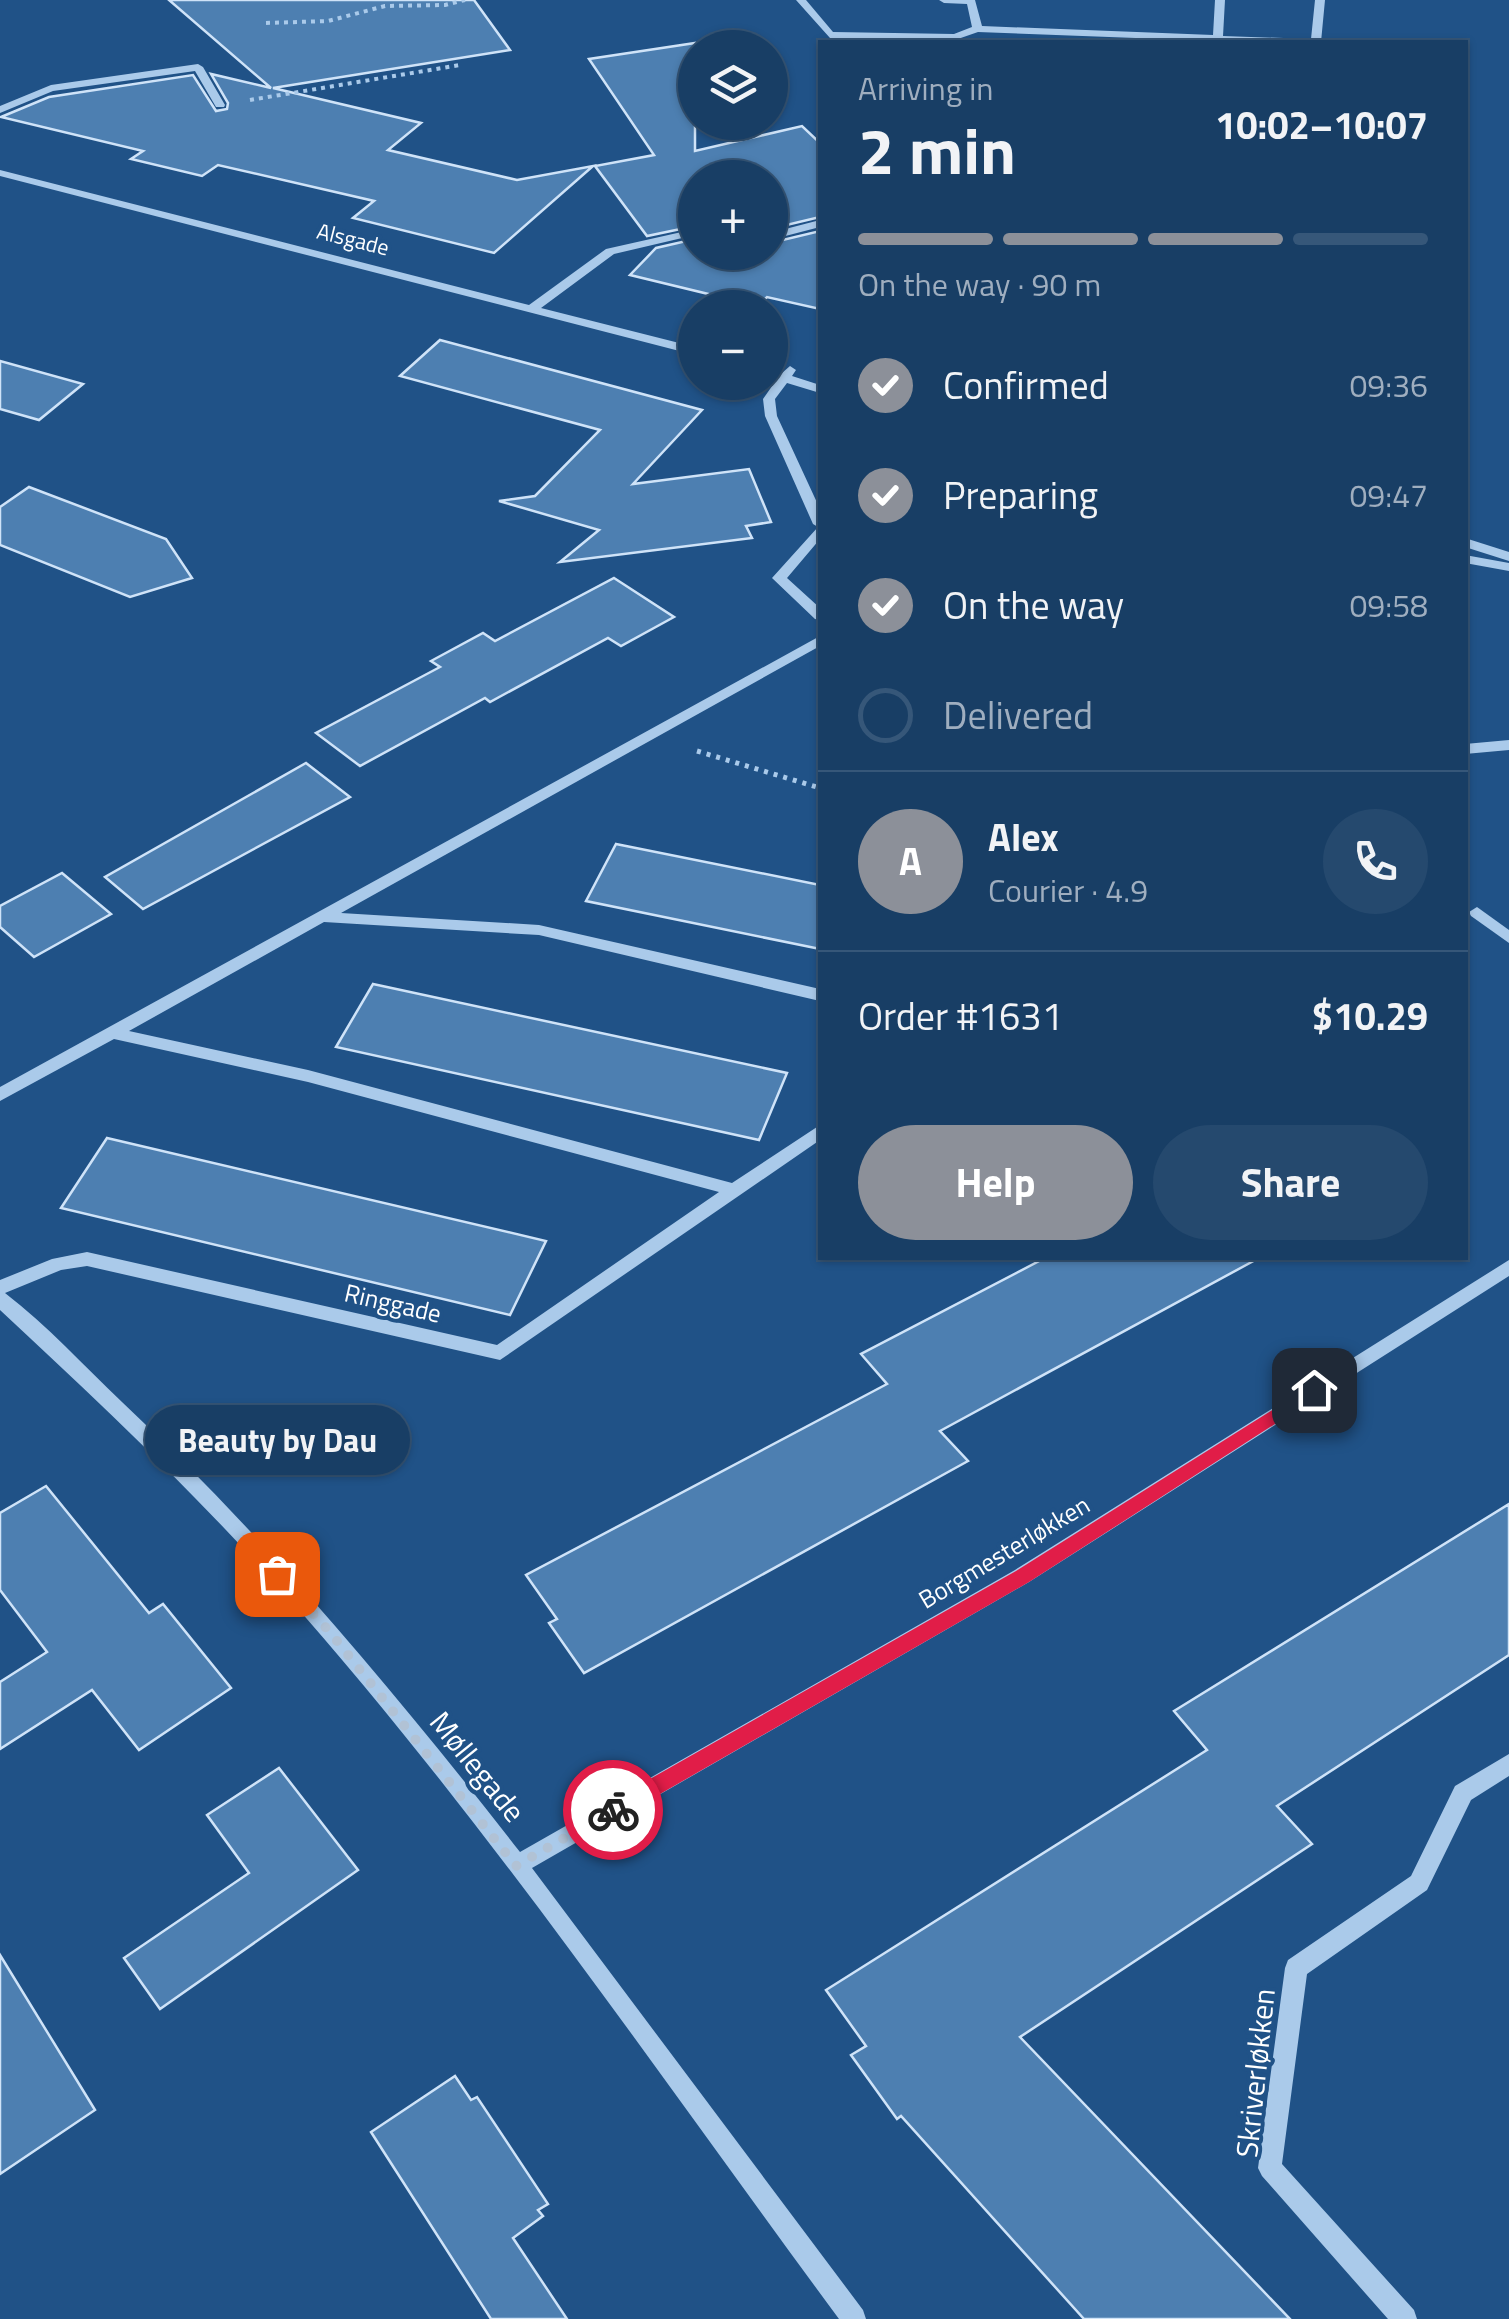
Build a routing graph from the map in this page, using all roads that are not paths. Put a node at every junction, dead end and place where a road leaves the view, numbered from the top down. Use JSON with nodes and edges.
{"nodes":[{"id":1,"x":801,"y":0,"type":"edge"},
{"id":2,"x":944,"y":0,"type":"edge"},
{"id":3,"x":1220,"y":0,"type":"edge"},
{"id":4,"x":1320,"y":0,"type":"edge"},
{"id":5,"x":977,"y":30,"type":"junction"},
{"id":6,"x":1218,"y":37,"type":"junction"},
{"id":7,"x":829,"y":39,"type":"edge"},
{"id":8,"x":1274,"y":40,"type":"edge"},
{"id":9,"x":1312,"y":40,"type":"edge"},
{"id":10,"x":220,"y":105,"type":"road end"},
{"id":11,"x":0,"y":110,"type":"edge"},
{"id":12,"x":0,"y":173,"type":"edge"},
{"id":13,"x":818,"y":225,"type":"edge"},
{"id":14,"x":788,"y":232,"type":"edge"},
{"id":15,"x":678,"y":236,"type":"edge"},
{"id":16,"x":533,"y":308,"type":"junction"},
{"id":17,"x":678,"y":346,"type":"edge"},
{"id":18,"x":788,"y":374,"type":"joint"},
{"id":19,"x":818,"y":375,"type":"edge"},
{"id":20,"x":818,"y":387,"type":"edge"},
{"id":21,"x":769,"y":400,"type":"edge"},
{"id":22,"x":818,"y":523,"type":"edge"},
{"id":23,"x":818,"y":530,"type":"edge"},
{"id":24,"x":1468,"y":543,"type":"edge"},
{"id":25,"x":1509,"y":557,"type":"edge"},
{"id":26,"x":1468,"y":560,"type":"edge"},
{"id":27,"x":1509,"y":567,"type":"edge"},
{"id":28,"x":818,"y":614,"type":"edge"},
{"id":29,"x":818,"y":641,"type":"edge"},
{"id":30,"x":1509,"y":745,"type":"edge"},
{"id":31,"x":1468,"y":749,"type":"edge"},
{"id":32,"x":1477,"y":912,"type":"dead end"},
{"id":33,"x":322,"y":917,"type":"junction"},
{"id":34,"x":1509,"y":938,"type":"edge"},
{"id":35,"x":818,"y":996,"type":"edge"},
{"id":36,"x":112,"y":1033,"type":"junction"},
{"id":37,"x":0,"y":1095,"type":"edge"},
{"id":38,"x":818,"y":1132,"type":"edge"},
{"id":39,"x":735,"y":1190,"type":"junction"},
{"id":40,"x":1509,"y":1267,"type":"edge"},
{"id":41,"x":0,"y":1288,"type":"edge"},
{"id":42,"x":0,"y":1299,"type":"edge"},
{"id":43,"x":1509,"y":1764,"type":"edge"},
{"id":44,"x":516,"y":1866,"type":"junction"},
{"id":45,"x":854,"y":2319,"type":"edge"},
{"id":46,"x":1405,"y":2319,"type":"edge"}],
"edges":[{"from":1,"to":7,"type":"street"},
{"from":2,"to":5,"type":"street"},
{"from":3,"to":6,"type":"street"},
{"from":4,"to":9,"type":"street"},
{"from":5,"to":6,"type":"street"},
{"from":5,"to":7,"type":"street"},
{"from":6,"to":8,"type":"street"},
{"from":10,"to":11,"type":"street"},
{"from":12,"to":16,"type":"street","name":"Alsgade"},
{"from":13,"to":14,"type":"street"},
{"from":15,"to":16,"type":"street"},
{"from":16,"to":17,"type":"street","name":"Alsgade"},
{"from":18,"to":19,"type":"street"},
{"from":18,"to":20,"type":"street"},
{"from":21,"to":22,"type":"street"},
{"from":23,"to":28,"type":"street"},
{"from":24,"to":25,"type":"street"},
{"from":26,"to":27,"type":"street"},
{"from":29,"to":33,"type":"street"},
{"from":30,"to":31,"type":"street"},
{"from":32,"to":34,"type":"street"},
{"from":33,"to":35,"type":"street"},
{"from":33,"to":36,"type":"street"},
{"from":36,"to":37,"type":"street"},
{"from":36,"to":39,"type":"street"},
{"from":38,"to":39,"type":"street","name":"Ringgade"},
{"from":39,"to":41,"type":"street","name":"Ringgade"},
{"from":40,"to":44,"type":"street","name":"Borgmesterløkken"},
{"from":42,"to":44,"type":"street","name":"Møllegade"},
{"from":43,"to":46,"type":"street","name":"Skriverløkken"},
{"from":44,"to":45,"type":"street","name":"Møllegade"}]}
